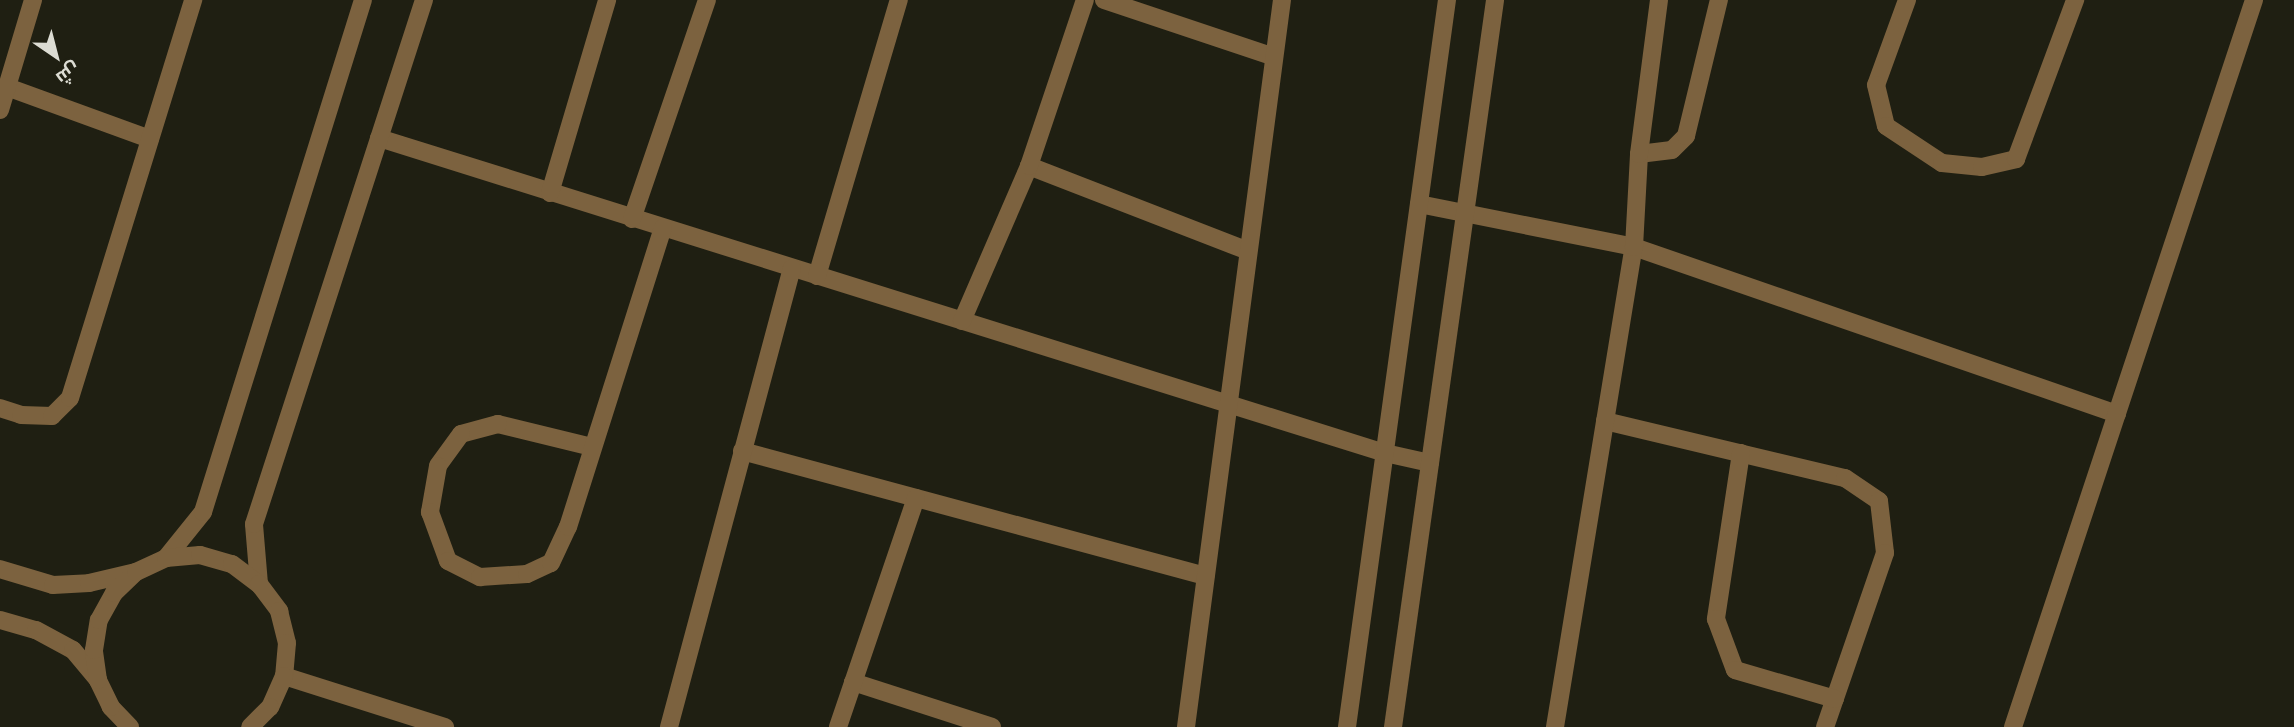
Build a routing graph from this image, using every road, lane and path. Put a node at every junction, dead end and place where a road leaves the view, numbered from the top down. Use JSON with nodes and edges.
{"nodes":[{"id":1,"x":33,"y":0,"type":"edge"},
{"id":2,"x":193,"y":0,"type":"edge"},
{"id":3,"x":363,"y":0,"type":"edge"},
{"id":4,"x":424,"y":0,"type":"edge"},
{"id":5,"x":607,"y":0,"type":"edge"},
{"id":6,"x":707,"y":0,"type":"edge"},
{"id":7,"x":899,"y":0,"type":"edge"},
{"id":8,"x":1085,"y":0,"type":"edge"},
{"id":9,"x":1104,"y":0,"type":"edge"},
{"id":10,"x":1282,"y":0,"type":"edge"},
{"id":11,"x":1447,"y":0,"type":"edge"},
{"id":12,"x":1495,"y":0,"type":"edge"},
{"id":13,"x":1659,"y":0,"type":"edge"},
{"id":14,"x":1719,"y":0,"type":"edge"},
{"id":15,"x":1907,"y":0,"type":"edge"},
{"id":16,"x":2076,"y":0,"type":"edge"},
{"id":17,"x":2254,"y":0,"type":"edge"},
{"id":18,"x":1274,"y":57,"type":"junction"},
{"id":19,"x":7,"y":88,"type":"junction"},
{"id":20,"x":0,"y":110,"type":"edge"},
{"id":21,"x":379,"y":138,"type":"junction"},
{"id":22,"x":150,"y":139,"type":"junction"},
{"id":23,"x":1639,"y":154,"type":"junction"},
{"id":24,"x":1029,"y":166,"type":"junction"},
{"id":25,"x":550,"y":193,"type":"junction"},
{"id":26,"x":1419,"y":204,"type":"junction"},
{"id":27,"x":1465,"y":211,"type":"junction"},
{"id":28,"x":632,"y":219,"type":"junction"},
{"id":29,"x":663,"y":228,"type":"junction"},
{"id":30,"x":1634,"y":247,"type":"junction"},
{"id":31,"x":1248,"y":251,"type":"junction"},
{"id":32,"x":792,"y":268,"type":"junction"},
{"id":33,"x":817,"y":276,"type":"junction"},
{"id":34,"x":962,"y":321,"type":"junction"},
{"id":35,"x":1227,"y":404,"type":"junction"},
{"id":36,"x":0,"y":408,"type":"edge"},
{"id":37,"x":2117,"y":414,"type":"junction"},
{"id":38,"x":1605,"y":421,"type":"junction"},
{"id":39,"x":592,"y":447,"type":"junction"},
{"id":40,"x":743,"y":451,"type":"junction"},
{"id":41,"x":1385,"y":453,"type":"junction"},
{"id":42,"x":1741,"y":453,"type":"junction"},
{"id":43,"x":1430,"y":463,"type":"junction"},
{"id":44,"x":916,"y":498,"type":"junction"},
{"id":45,"x":166,"y":558,"type":"junction"},
{"id":46,"x":0,"y":569,"type":"edge"},
{"id":47,"x":136,"y":572,"type":"junction"},
{"id":48,"x":1205,"y":576,"type":"junction"},
{"id":49,"x":259,"y":584,"type":"junction"},
{"id":50,"x":0,"y":620,"type":"edge"},
{"id":51,"x":284,"y":676,"type":"junction"},
{"id":52,"x":98,"y":680,"type":"junction"},
{"id":53,"x":853,"y":682,"type":"junction"},
{"id":54,"x":1835,"y":699,"type":"junction"},
{"id":55,"x":111,"y":707,"type":"junction"},
{"id":56,"x":114,"y":727,"type":"edge"},
{"id":57,"x":130,"y":727,"type":"edge"},
{"id":58,"x":250,"y":727,"type":"edge"},
{"id":59,"x":445,"y":727,"type":"edge"},
{"id":60,"x":668,"y":727,"type":"edge"},
{"id":61,"x":838,"y":727,"type":"edge"},
{"id":62,"x":992,"y":727,"type":"edge"},
{"id":63,"x":1186,"y":727,"type":"edge"},
{"id":64,"x":1347,"y":727,"type":"edge"},
{"id":65,"x":1393,"y":727,"type":"edge"},
{"id":66,"x":1555,"y":727,"type":"edge"},
{"id":67,"x":1825,"y":727,"type":"edge"},
{"id":68,"x":2013,"y":727,"type":"edge"}],
"edges":[{"from":1,"to":19,"type":"street"},
{"from":2,"to":22,"type":"street"},
{"from":3,"to":45,"type":"street"},
{"from":4,"to":21,"type":"street"},
{"from":5,"to":25,"type":"street"},
{"from":6,"to":28,"type":"street"},
{"from":7,"to":33,"type":"street"},
{"from":8,"to":24,"type":"street"},
{"from":9,"to":18,"type":"street"},
{"from":10,"to":18,"type":"street"},
{"from":11,"to":26,"type":"street"},
{"from":12,"to":27,"type":"street"},
{"from":13,"to":23,"type":"street"},
{"from":14,"to":23,"type":"street"},
{"from":15,"to":16,"type":"street"},
{"from":17,"to":37,"type":"street"},
{"from":18,"to":31,"type":"street"},
{"from":19,"to":20,"type":"street"},
{"from":19,"to":22,"type":"street"},
{"from":21,"to":25,"type":"street"},
{"from":21,"to":49,"type":"street"},
{"from":22,"to":36,"type":"street"},
{"from":23,"to":30,"type":"street"},
{"from":24,"to":31,"type":"street"},
{"from":24,"to":34,"type":"street"},
{"from":25,"to":28,"type":"street"},
{"from":26,"to":27,"type":"street"},
{"from":26,"to":41,"type":"street"},
{"from":27,"to":30,"type":"street"},
{"from":27,"to":43,"type":"street"},
{"from":28,"to":29,"type":"street"},
{"from":29,"to":32,"type":"street"},
{"from":29,"to":39,"type":"street"},
{"from":30,"to":37,"type":"street"},
{"from":30,"to":38,"type":"street"},
{"from":31,"to":35,"type":"street"},
{"from":32,"to":33,"type":"street"},
{"from":32,"to":40,"type":"street"},
{"from":33,"to":34,"type":"street"},
{"from":34,"to":35,"type":"street"},
{"from":35,"to":41,"type":"street"},
{"from":35,"to":48,"type":"street"},
{"from":37,"to":68,"type":"street"},
{"from":38,"to":42,"type":"street"},
{"from":38,"to":66,"type":"street"},
{"from":39,"to":39,"type":"street"},
{"from":40,"to":44,"type":"street"},
{"from":40,"to":60,"type":"street"},
{"from":41,"to":43,"type":"street"},
{"from":41,"to":64,"type":"street"},
{"from":42,"to":54,"type":"street"},
{"from":42,"to":54,"type":"street"},
{"from":43,"to":65,"type":"street"},
{"from":44,"to":48,"type":"street"},
{"from":44,"to":53,"type":"street"},
{"from":45,"to":47,"type":"street"},
{"from":45,"to":49,"type":"street"},
{"from":46,"to":47,"type":"street"},
{"from":47,"to":52,"type":"street"},
{"from":48,"to":63,"type":"street"},
{"from":49,"to":51,"type":"street"},
{"from":50,"to":52,"type":"street"},
{"from":51,"to":58,"type":"street"},
{"from":51,"to":59,"type":"street"},
{"from":52,"to":55,"type":"street"},
{"from":53,"to":61,"type":"street"},
{"from":53,"to":62,"type":"street"},
{"from":54,"to":67,"type":"street"},
{"from":55,"to":56,"type":"street"},
{"from":55,"to":57,"type":"street"}]}
